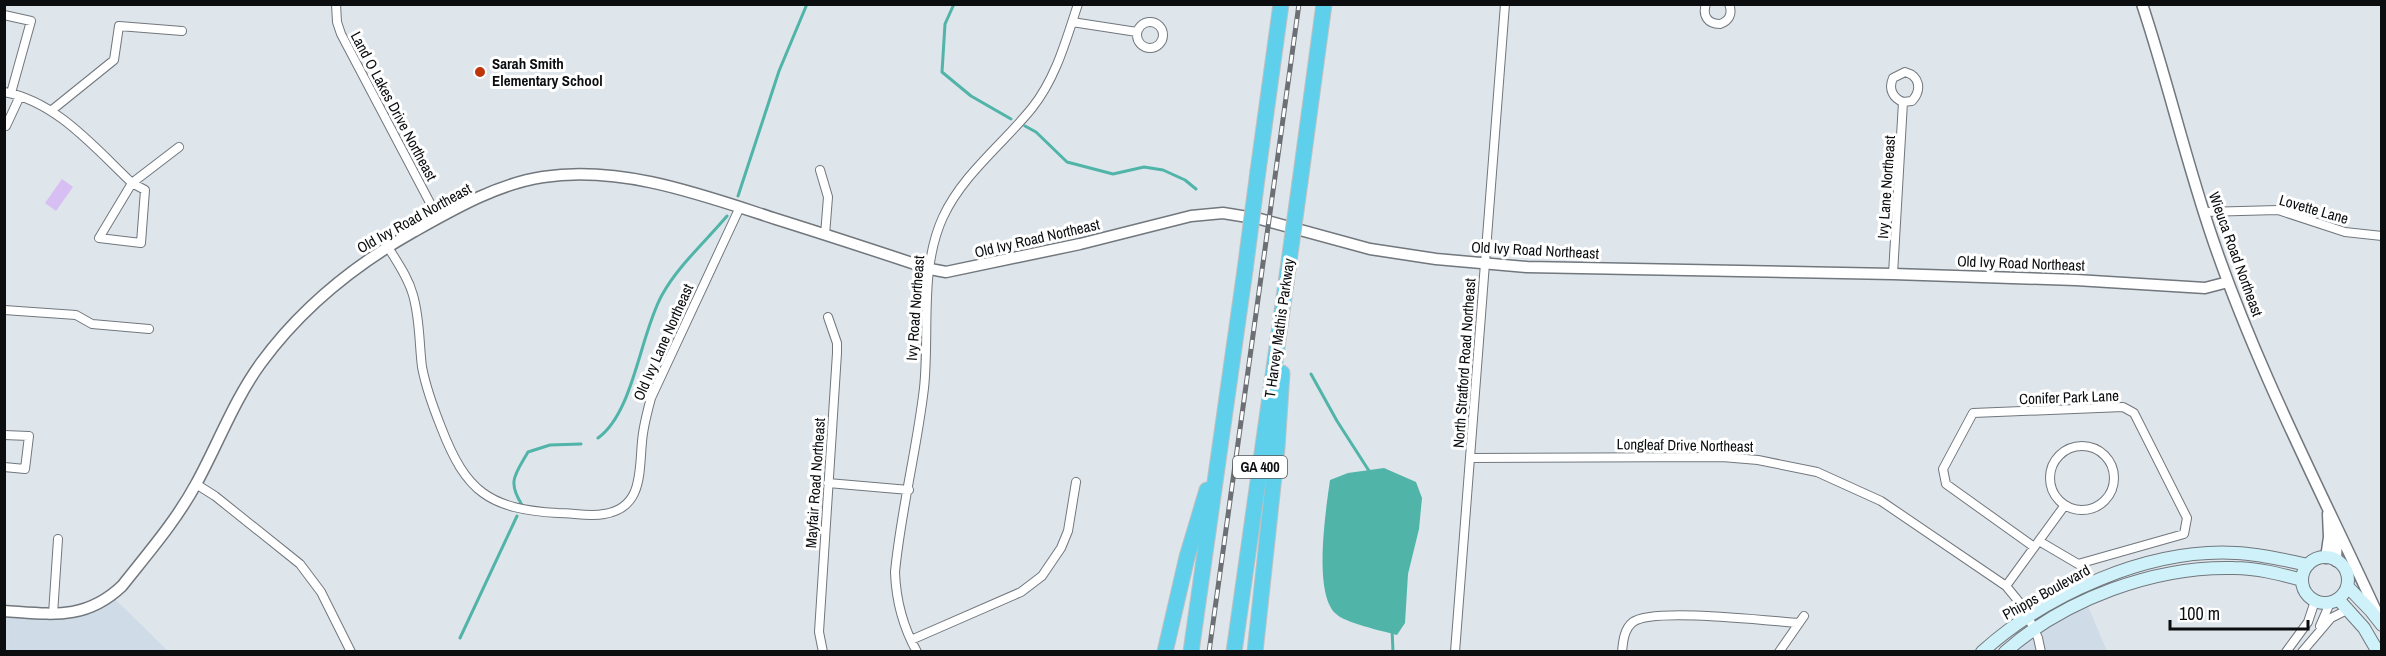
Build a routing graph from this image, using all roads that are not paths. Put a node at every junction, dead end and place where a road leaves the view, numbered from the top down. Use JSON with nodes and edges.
{"nodes":[{"id":1,"x":336,"y":4,"type":"edge"},
{"id":2,"x":1078,"y":4,"type":"edge"},
{"id":3,"x":1281,"y":4,"type":"edge"},
{"id":4,"x":1324,"y":4,"type":"edge"},
{"id":5,"x":1505,"y":4,"type":"edge"},
{"id":6,"x":1706,"y":4,"type":"edge"},
{"id":7,"x":1730,"y":4,"type":"edge"},
{"id":8,"x":2142,"y":4,"type":"edge"},
{"id":9,"x":4,"y":15,"type":"edge"},
{"id":10,"x":1072,"y":22,"type":"junction"},
{"id":11,"x":182,"y":31,"type":"dead end"},
{"id":12,"x":1137,"y":32,"type":"dead end"},
{"id":13,"x":12,"y":93,"type":"edge"},
{"id":14,"x":1903,"y":102,"type":"dead end"},
{"id":15,"x":52,"y":110,"type":"junction"},
{"id":16,"x":4,"y":125,"type":"edge"},
{"id":17,"x":179,"y":147,"type":"dead end"},
{"id":18,"x":820,"y":170,"type":"dead end"},
{"id":19,"x":132,"y":183,"type":"junction"},
{"id":20,"x":740,"y":207,"type":"junction"},
{"id":21,"x":2204,"y":212,"type":"junction"},
{"id":22,"x":438,"y":218,"type":"junction"},
{"id":23,"x":825,"y":235,"type":"junction"},
{"id":24,"x":2382,"y":236,"type":"edge"},
{"id":25,"x":388,"y":247,"type":"junction"},
{"id":26,"x":1485,"y":264,"type":"junction"},
{"id":27,"x":930,"y":269,"type":"junction"},
{"id":28,"x":1893,"y":274,"type":"junction"},
{"id":29,"x":2228,"y":282,"type":"junction"},
{"id":30,"x":1286,"y":283,"type":"junction"},
{"id":31,"x":4,"y":310,"type":"edge"},
{"id":32,"x":828,"y":317,"type":"dead end"},
{"id":33,"x":149,"y":329,"type":"dead end"},
{"id":34,"x":4,"y":435,"type":"edge"},
{"id":35,"x":1219,"y":456,"type":"junction"},
{"id":36,"x":1470,"y":458,"type":"junction"},
{"id":37,"x":4,"y":467,"type":"edge"},
{"id":38,"x":1076,"y":482,"type":"dead end"},
{"id":39,"x":828,"y":483,"type":"junction"},
{"id":40,"x":196,"y":484,"type":"junction"},
{"id":41,"x":909,"y":490,"type":"junction"},
{"id":42,"x":2065,"y":505,"type":"junction"},
{"id":43,"x":2326,"y":505,"type":"junction"},
{"id":44,"x":2336,"y":524,"type":"junction"},
{"id":45,"x":58,"y":539,"type":"dead end"},
{"id":46,"x":2036,"y":544,"type":"junction"},
{"id":47,"x":2331,"y":559,"type":"junction"},
{"id":48,"x":2308,"y":565,"type":"junction"},
{"id":49,"x":2302,"y":580,"type":"junction"},
{"id":50,"x":2006,"y":586,"type":"junction"},
{"id":51,"x":2347,"y":586,"type":"junction"},
{"id":52,"x":2315,"y":601,"type":"junction"},
{"id":53,"x":2334,"y":601,"type":"junction"},
{"id":54,"x":2349,"y":609,"type":"junction"},
{"id":55,"x":4,"y":611,"type":"edge"},
{"id":56,"x":53,"y":615,"type":"junction"},
{"id":57,"x":2031,"y":623,"type":"junction"},
{"id":58,"x":2382,"y":624,"type":"edge"},
{"id":59,"x":2317,"y":631,"type":"junction"},
{"id":60,"x":911,"y":640,"type":"junction"},
{"id":61,"x":2377,"y":648,"type":"edge"},
{"id":62,"x":351,"y":651,"type":"edge"},
{"id":63,"x":823,"y":651,"type":"edge"},
{"id":64,"x":918,"y":651,"type":"edge"},
{"id":65,"x":1165,"y":651,"type":"edge"},
{"id":66,"x":1191,"y":651,"type":"edge"},
{"id":67,"x":1234,"y":651,"type":"edge"},
{"id":68,"x":1255,"y":651,"type":"edge"},
{"id":69,"x":1455,"y":651,"type":"edge"},
{"id":70,"x":1622,"y":651,"type":"edge"},
{"id":71,"x":1779,"y":651,"type":"edge"},
{"id":72,"x":1982,"y":651,"type":"edge"},
{"id":73,"x":2005,"y":651,"type":"edge"},
{"id":74,"x":2041,"y":651,"type":"edge"},
{"id":75,"x":2286,"y":651,"type":"edge"},
{"id":76,"x":2302,"y":651,"type":"edge"}],
"edges":[{"from":1,"to":22,"type":"street","name":"Land O Lakes Drive Northeast"},
{"from":2,"to":10,"type":"street","name":"Ivy Road Northeast"},
{"from":3,"to":35,"type":"highway","number":"GA 400","bridge":true},
{"from":4,"to":30,"type":"highway","name":"T Harvey Mathis Parkway","number":"GA 400","bridge":true},
{"from":5,"to":26,"type":"street","name":"North Stratford Road Northeast"},
{"from":6,"to":7,"type":"street"},
{"from":8,"to":21,"type":"street","name":"Wieuca Road Northeast"},
{"from":9,"to":13,"type":"street"},
{"from":10,"to":12,"type":"street"},
{"from":10,"to":27,"type":"street","name":"Ivy Road Northeast"},
{"from":11,"to":15,"type":"street"},
{"from":13,"to":15,"type":"street"},
{"from":13,"to":16,"type":"street"},
{"from":14,"to":28,"type":"street","name":"Ivy Lane Northeast"},
{"from":15,"to":19,"type":"street"},
{"from":17,"to":19,"type":"street"},
{"from":18,"to":23,"type":"street"},
{"from":19,"to":19,"type":"street"},
{"from":20,"to":22,"type":"street","name":"Old Ivy Road Northeast"},
{"from":20,"to":23,"type":"street","name":"Old Ivy Road Northeast"},
{"from":20,"to":25,"type":"street","name":"Old Ivy Lane Northeast"},
{"from":21,"to":24,"type":"street","name":"Lovette Lane"},
{"from":21,"to":29,"type":"street","name":"Wieuca Road Northeast"},
{"from":22,"to":25,"type":"street","name":"Old Ivy Road Northeast"},
{"from":23,"to":27,"type":"street","name":"Old Ivy Road Northeast"},
{"from":25,"to":40,"type":"street","name":"Old Ivy Road Northeast"},
{"from":26,"to":27,"type":"street","name":"Old Ivy Road Northeast"},
{"from":26,"to":28,"type":"street","name":"Old Ivy Road Northeast"},
{"from":26,"to":36,"type":"street","name":"North Stratford Road Northeast"},
{"from":27,"to":41,"type":"street","name":"Ivy Road Northeast"},
{"from":28,"to":29,"type":"street","name":"Old Ivy Road Northeast"},
{"from":29,"to":43,"type":"street","name":"Wieuca Road Northeast"},
{"from":30,"to":67,"type":"highway","name":"T Harvey Mathis Parkway","number":"GA 400"},
{"from":30,"to":68,"type":"highway"},
{"from":31,"to":33,"type":"street"},
{"from":32,"to":39,"type":"street","name":"Mayfair Road Northeast"},
{"from":34,"to":37,"type":"street"},
{"from":35,"to":65,"type":"highway"},
{"from":35,"to":66,"type":"highway","number":"GA 400"},
{"from":36,"to":50,"type":"street","name":"Longleaf Drive Northeast"},
{"from":36,"to":69,"type":"street","name":"North Stratford Road Northeast"},
{"from":38,"to":60,"type":"street"},
{"from":39,"to":41,"type":"street"},
{"from":39,"to":63,"type":"street","name":"Mayfair Road Northeast"},
{"from":40,"to":56,"type":"street","name":"Old Ivy Road Northeast"},
{"from":40,"to":62,"type":"street"},
{"from":41,"to":60,"type":"street","name":"Ivy Road Northeast"},
{"from":42,"to":42,"type":"street"},
{"from":42,"to":46,"type":"street"},
{"from":43,"to":44,"type":"street","name":"Wieuca Road Northeast"},
{"from":43,"to":47,"type":"street","name":"Wieuca Road Northeast"},
{"from":44,"to":47,"type":"street","name":"Wieuca Road Northeast"},
{"from":44,"to":58,"type":"street","name":"Wieuca Road Northeast"},
{"from":45,"to":56,"type":"street"},
{"from":46,"to":46,"type":"street","name":"Conifer Park Lane"},
{"from":46,"to":50,"type":"street"},
{"from":47,"to":48,"type":"main road"},
{"from":47,"to":51,"type":"main road"},
{"from":48,"to":49,"type":"main road"},
{"from":48,"to":57,"type":"main road","name":"Phipps Boulevard"},
{"from":49,"to":52,"type":"main road"},
{"from":49,"to":57,"type":"main road","name":"Phipps Boulevard"},
{"from":50,"to":57,"type":"street","name":"Longleaf Drive Northeast"},
{"from":51,"to":53,"type":"main road"},
{"from":51,"to":58,"type":"main road","name":"Wieuca Road Northeast"},
{"from":52,"to":53,"type":"main road"},
{"from":52,"to":75,"type":"street"},
{"from":53,"to":54,"type":"main road"},
{"from":53,"to":59,"type":"street"},
{"from":54,"to":59,"type":"street"},
{"from":54,"to":61,"type":"main road"},
{"from":55,"to":56,"type":"street","name":"Old Ivy Road Northeast"},
{"from":57,"to":72,"type":"main road","name":"Phipps Boulevard"},
{"from":57,"to":73,"type":"main road","name":"Phipps Boulevard"},
{"from":57,"to":74,"type":"street","name":"Longleaf Drive Northeast"},
{"from":59,"to":76,"type":"street"},
{"from":60,"to":64,"type":"street","name":"Ivy Road Northeast"},
{"from":70,"to":71,"type":"street"}]}
